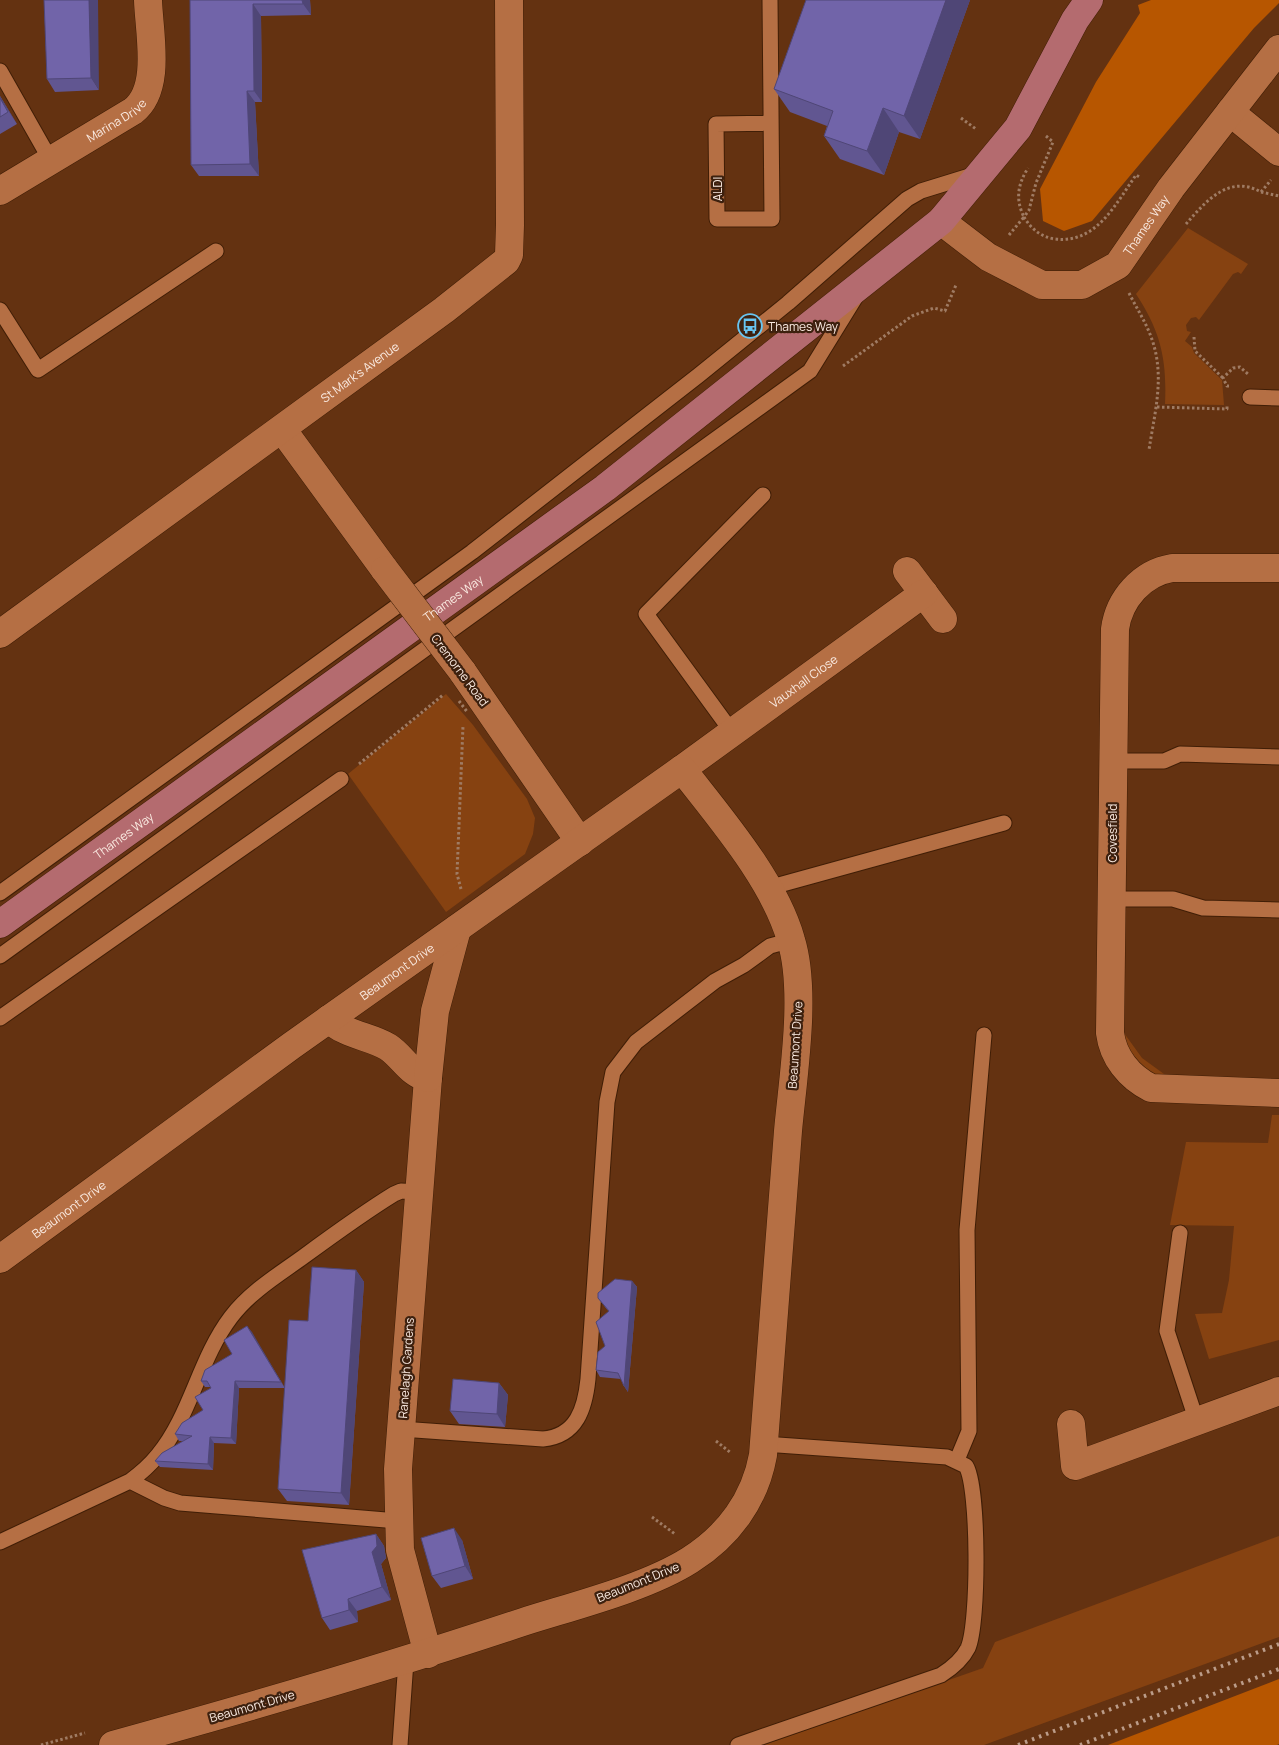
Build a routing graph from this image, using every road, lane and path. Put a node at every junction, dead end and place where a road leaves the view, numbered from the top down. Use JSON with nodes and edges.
{"nodes":[{"id":1,"x":148,"y":0,"type":"edge"},
{"id":2,"x":509,"y":0,"type":"edge"},
{"id":3,"x":770,"y":0,"type":"edge"},
{"id":4,"x":1080,"y":7,"type":"edge"},
{"id":5,"x":1279,"y":49,"type":"edge"},
{"id":6,"x":0,"y":70,"type":"edge"},
{"id":7,"x":1230,"y":112,"type":"junction"},
{"id":8,"x":771,"y":123,"type":"junction"},
{"id":9,"x":51,"y":161,"type":"junction"},
{"id":10,"x":1276,"y":165,"type":"edge"},
{"id":11,"x":981,"y":173,"type":"junction"},
{"id":12,"x":1174,"y":185,"type":"junction"},
{"id":13,"x":0,"y":191,"type":"edge"},
{"id":14,"x":1261,"y":192,"type":"junction"},
{"id":15,"x":1279,"y":196,"type":"edge"},
{"id":16,"x":1024,"y":217,"type":"dead end"},
{"id":17,"x":941,"y":221,"type":"junction"},
{"id":18,"x":216,"y":251,"type":"dead end"},
{"id":19,"x":1118,"y":265,"type":"junction"},
{"id":20,"x":865,"y":282,"type":"junction"},
{"id":21,"x":956,"y":285,"type":"dead end"},
{"id":22,"x":0,"y":310,"type":"edge"},
{"id":23,"x":945,"y":311,"type":"dead end"},
{"id":24,"x":1194,"y":337,"type":"dead end"},
{"id":25,"x":1223,"y":378,"type":"dead end"},
{"id":26,"x":1250,"y":397,"type":"dead end"},
{"id":27,"x":1279,"y":398,"type":"edge"},
{"id":28,"x":1227,"y":402,"type":"dead end"},
{"id":29,"x":1157,"y":407,"type":"junction"},
{"id":30,"x":282,"y":429,"type":"junction"},
{"id":31,"x":1149,"y":450,"type":"dead end"},
{"id":32,"x":763,"y":495,"type":"dead end"},
{"id":33,"x":1279,"y":568,"type":"edge"},
{"id":34,"x":907,"y":571,"type":"dead end"},
{"id":35,"x":924,"y":593,"type":"junction"},
{"id":36,"x":943,"y":619,"type":"dead end"},
{"id":37,"x":0,"y":634,"type":"edge"},
{"id":38,"x":464,"y":674,"type":"junction"},
{"id":39,"x":470,"y":714,"type":"junction"},
{"id":40,"x":732,"y":732,"type":"junction"},
{"id":41,"x":1279,"y":757,"type":"edge"},
{"id":42,"x":1112,"y":761,"type":"junction"},
{"id":43,"x":682,"y":769,"type":"junction"},
{"id":44,"x":341,"y":779,"type":"joint"},
{"id":45,"x":1004,"y":823,"type":"dead end"},
{"id":46,"x":580,"y":842,"type":"junction"},
{"id":47,"x":768,"y":888,"type":"junction"},
{"id":48,"x":0,"y":893,"type":"edge"},
{"id":49,"x":1112,"y":899,"type":"junction"},
{"id":50,"x":1279,"y":910,"type":"edge"},
{"id":51,"x":468,"y":922,"type":"junction"},
{"id":52,"x":0,"y":924,"type":"edge"},
{"id":53,"x":792,"y":940,"type":"junction"},
{"id":54,"x":0,"y":956,"type":"edge"},
{"id":55,"x":0,"y":1018,"type":"edge"},
{"id":56,"x":330,"y":1019,"type":"junction"},
{"id":57,"x":984,"y":1035,"type":"dead end"},
{"id":58,"x":428,"y":1078,"type":"junction"},
{"id":59,"x":1279,"y":1094,"type":"edge"},
{"id":60,"x":420,"y":1192,"type":"junction"},
{"id":61,"x":1180,"y":1232,"type":"dead end"},
{"id":62,"x":0,"y":1259,"type":"edge"},
{"id":63,"x":1279,"y":1391,"type":"edge"},
{"id":64,"x":1197,"y":1422,"type":"junction"},
{"id":65,"x":1071,"y":1424,"type":"dead end"},
{"id":66,"x":401,"y":1429,"type":"junction"},
{"id":67,"x":716,"y":1442,"type":"dead end"},
{"id":68,"x":764,"y":1444,"type":"junction"},
{"id":69,"x":736,"y":1455,"type":"dead end"},
{"id":70,"x":957,"y":1460,"type":"junction"},
{"id":71,"x":130,"y":1481,"type":"junction"},
{"id":72,"x":652,"y":1517,"type":"dead end"},
{"id":73,"x":398,"y":1521,"type":"junction"},
{"id":74,"x":681,"y":1538,"type":"dead end"},
{"id":75,"x":0,"y":1542,"type":"edge"},
{"id":76,"x":417,"y":1657,"type":"junction"},
{"id":77,"x":104,"y":1738,"type":"edge"},
{"id":78,"x":41,"y":1745,"type":"edge"},
{"id":79,"x":400,"y":1745,"type":"edge"},
{"id":80,"x":738,"y":1745,"type":"edge"}],
"edges":[{"from":1,"to":9,"type":"street","name":"Marina Drive"},
{"from":2,"to":30,"type":"street","name":"St Mark's Avenue"},
{"from":3,"to":8,"type":"lane"},
{"from":4,"to":11,"type":"main road","name":"Thames Way"},
{"from":5,"to":7,"type":"street","name":"Thames Way"},
{"from":6,"to":9,"type":"lane"},
{"from":7,"to":10,"type":"street"},
{"from":7,"to":12,"type":"street","name":"Thames Way"},
{"from":8,"to":8,"type":"lane","name":"ALDI"},
{"from":9,"to":13,"type":"street","name":"Marina Drive"},
{"from":10,"to":14,"type":"path"},
{"from":11,"to":17,"type":"main road","name":"Thames Way"},
{"from":11,"to":48,"type":"lane"},
{"from":12,"to":14,"type":"path"},
{"from":12,"to":16,"type":"path"},
{"from":12,"to":19,"type":"street","name":"Thames Way"},
{"from":14,"to":15,"type":"path"},
{"from":17,"to":19,"type":"street","name":"Thames Way"},
{"from":17,"to":20,"type":"main road","name":"Thames Way"},
{"from":18,"to":22,"type":"lane"},
{"from":19,"to":29,"type":"path"},
{"from":20,"to":52,"type":"main road","name":"Thames Way"},
{"from":20,"to":54,"type":"lane"},
{"from":21,"to":23,"type":"path"},
{"from":24,"to":25,"type":"path"},
{"from":26,"to":27,"type":"lane"},
{"from":28,"to":29,"type":"path"},
{"from":29,"to":31,"type":"path"},
{"from":30,"to":37,"type":"street","name":"St Mark's Avenue"},
{"from":30,"to":38,"type":"street","name":"Cremorne Road","bridge":true},
{"from":32,"to":40,"type":"lane"},
{"from":33,"to":42,"type":"street","name":"Covesfield"},
{"from":34,"to":35,"type":"street"},
{"from":35,"to":36,"type":"street"},
{"from":35,"to":40,"type":"street","name":"Vauxhall Close"},
{"from":38,"to":39,"type":"street","name":"Cremorne Road"},
{"from":38,"to":44,"type":"path"},
{"from":39,"to":46,"type":"street","name":"Cremorne Road"},
{"from":39,"to":51,"type":"path"},
{"from":40,"to":43,"type":"street","name":"Vauxhall Close"},
{"from":41,"to":42,"type":"lane"},
{"from":42,"to":49,"type":"street","name":"Covesfield"},
{"from":43,"to":46,"type":"street","name":"Beaumont Drive"},
{"from":43,"to":47,"type":"street","name":"Beaumont Drive"},
{"from":44,"to":55,"type":"lane"},
{"from":45,"to":47,"type":"lane"},
{"from":46,"to":51,"type":"street","name":"Beaumont Drive"},
{"from":47,"to":53,"type":"street","name":"Beaumont Drive"},
{"from":49,"to":50,"type":"lane"},
{"from":49,"to":59,"type":"street","name":"Covesfield"},
{"from":51,"to":56,"type":"street","name":"Beaumont Drive"},
{"from":51,"to":58,"type":"street","name":"Ranelagh Gardens"},
{"from":53,"to":66,"type":"lane"},
{"from":53,"to":68,"type":"street","name":"Beaumont Drive"},
{"from":56,"to":58,"type":"street"},
{"from":56,"to":62,"type":"street","name":"Beaumont Drive"},
{"from":57,"to":70,"type":"lane"},
{"from":58,"to":60,"type":"street","name":"Ranelagh Gardens"},
{"from":60,"to":66,"type":"street","name":"Ranelagh Gardens"},
{"from":60,"to":71,"type":"lane"},
{"from":61,"to":64,"type":"lane"},
{"from":63,"to":64,"type":"street"},
{"from":64,"to":65,"type":"street"},
{"from":66,"to":73,"type":"street","name":"Ranelagh Gardens"},
{"from":67,"to":69,"type":"path"},
{"from":68,"to":70,"type":"lane"},
{"from":68,"to":76,"type":"street","name":"Beaumont Drive"},
{"from":70,"to":80,"type":"lane"},
{"from":71,"to":73,"type":"lane"},
{"from":71,"to":75,"type":"lane"},
{"from":72,"to":74,"type":"path"},
{"from":73,"to":76,"type":"street","name":"Ranelagh Gardens"},
{"from":76,"to":77,"type":"street","name":"Beaumont Drive"},
{"from":76,"to":79,"type":"lane"},
{"from":77,"to":78,"type":"path"}]}
